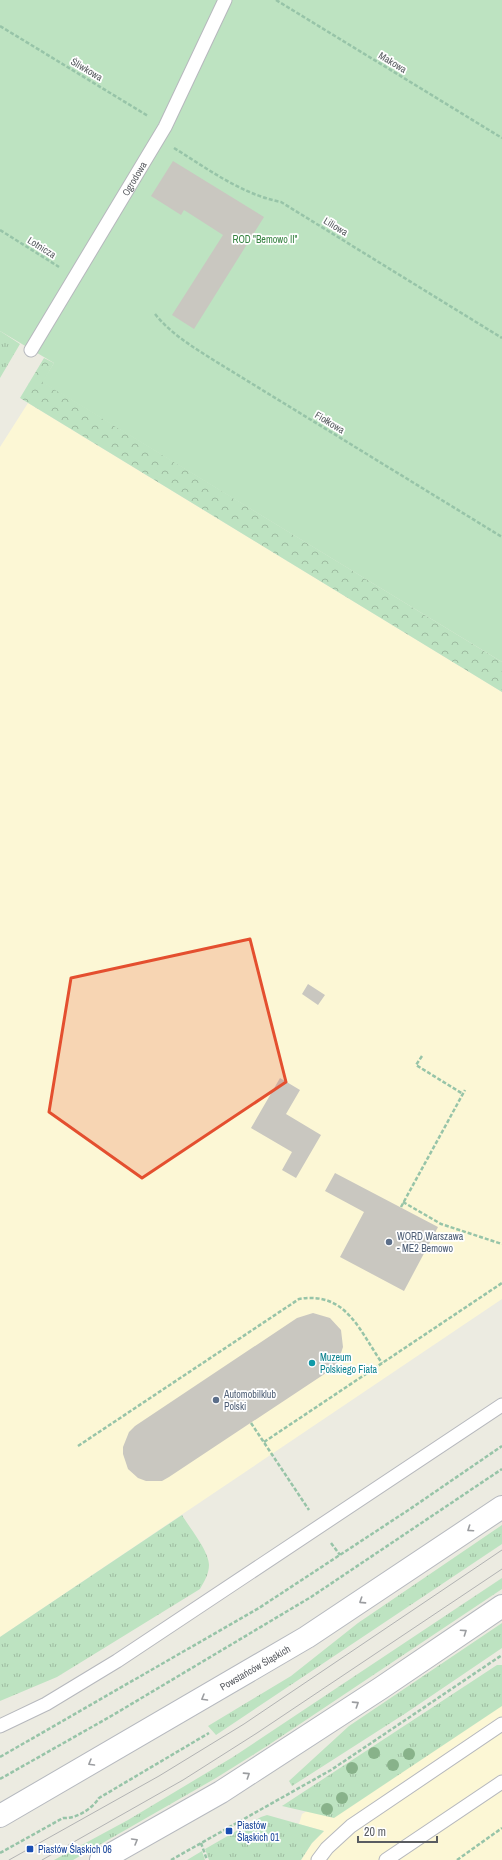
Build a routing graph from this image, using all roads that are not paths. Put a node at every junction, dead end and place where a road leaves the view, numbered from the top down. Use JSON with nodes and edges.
{"nodes":[{"id":1,"x":225,"y":0,"type":"edge"},
{"id":2,"x":31,"y":350,"type":"dead end"},
{"id":3,"x":502,"y":1404,"type":"edge"},
{"id":4,"x":502,"y":1507,"type":"edge"},
{"id":5,"x":502,"y":1606,"type":"edge"},
{"id":6,"x":502,"y":1724,"type":"edge"},
{"id":7,"x":0,"y":1726,"type":"edge"},
{"id":8,"x":502,"y":1782,"type":"edge"},
{"id":9,"x":0,"y":1816,"type":"edge"},
{"id":10,"x":101,"y":1860,"type":"edge"},
{"id":11,"x":318,"y":1860,"type":"edge"},
{"id":12,"x":386,"y":1860,"type":"edge"}],
"edges":[{"from":1,"to":2,"type":"lane","name":"Ogrodowa"},
{"from":3,"to":7,"type":"lane"},
{"from":4,"to":9,"type":"main road","name":"Powstańców Śląskich","one_way":true},
{"from":10,"to":5,"type":"main road","one_way":true},
{"from":6,"to":11,"type":"lane"},
{"from":8,"to":12,"type":"lane"}]}
